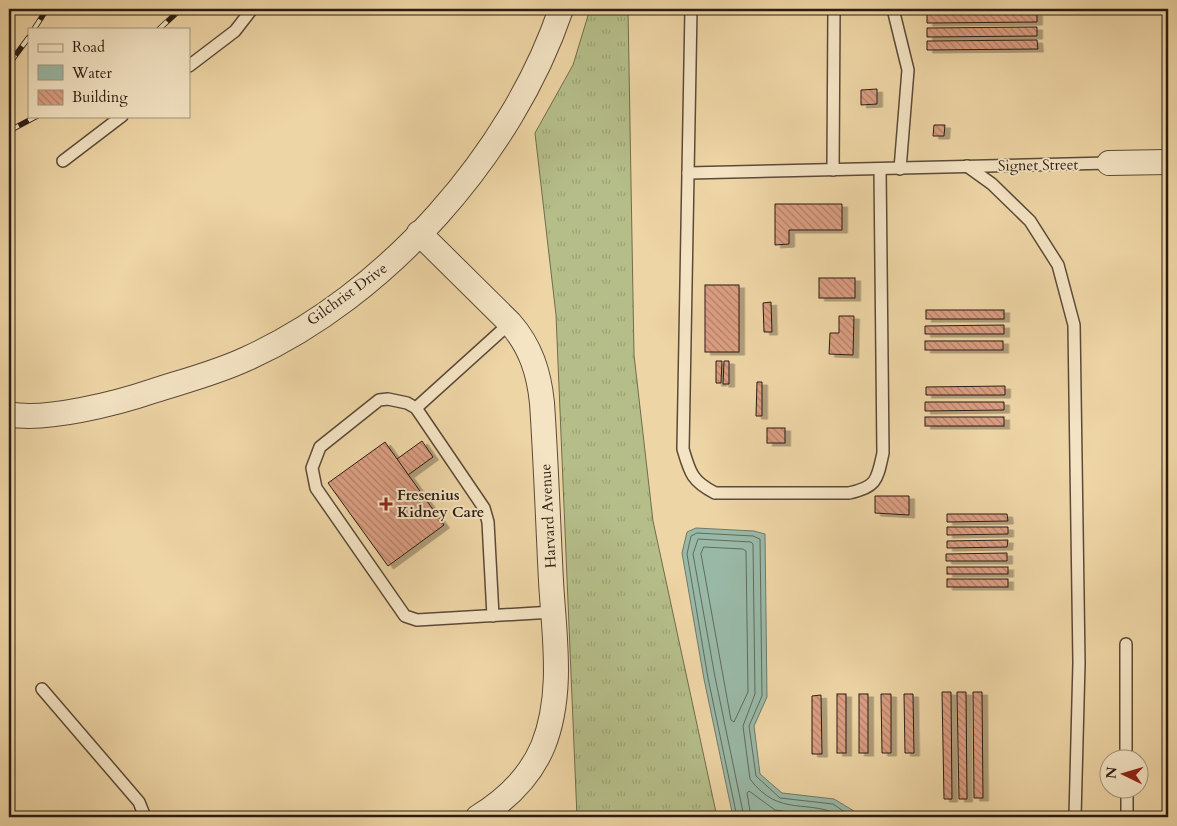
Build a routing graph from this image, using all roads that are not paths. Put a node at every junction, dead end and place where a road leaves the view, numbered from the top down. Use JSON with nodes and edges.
{"nodes":[{"id":1,"x":252,"y":9,"type":"edge"},
{"id":2,"x":561,"y":9,"type":"edge"},
{"id":3,"x":691,"y":9,"type":"edge"},
{"id":4,"x":834,"y":9,"type":"edge"},
{"id":5,"x":893,"y":9,"type":"edge"},
{"id":6,"x":190,"y":65,"type":"edge"},
{"id":7,"x":119,"y":118,"type":"edge"},
{"id":8,"x":63,"y":161,"type":"dead end"},
{"id":9,"x":1168,"y":162,"type":"edge"},
{"id":10,"x":1109,"y":163,"type":"joint"},
{"id":11,"x":967,"y":166,"type":"junction"},
{"id":12,"x":880,"y":169,"type":"junction"},
{"id":13,"x":904,"y":169,"type":"junction"},
{"id":14,"x":833,"y":170,"type":"junction"},
{"id":15,"x":688,"y":173,"type":"junction"},
{"id":16,"x":420,"y":233,"type":"junction"},
{"id":17,"x":510,"y":323,"type":"junction"},
{"id":18,"x":416,"y":408,"type":"junction"},
{"id":19,"x":10,"y":415,"type":"edge"},
{"id":20,"x":553,"y":612,"type":"junction"},
{"id":21,"x":493,"y":616,"type":"junction"},
{"id":22,"x":1126,"y":644,"type":"dead end"},
{"id":23,"x":42,"y":689,"type":"dead end"},
{"id":24,"x":1126,"y":748,"type":"edge"},
{"id":25,"x":1127,"y":798,"type":"edge"},
{"id":26,"x":145,"y":817,"type":"edge"},
{"id":27,"x":478,"y":817,"type":"edge"},
{"id":28,"x":1075,"y":817,"type":"edge"},
{"id":29,"x":1127,"y":817,"type":"edge"}],
"edges":[{"from":1,"to":6,"type":"lane"},
{"from":2,"to":16,"type":"street","name":"Gilchrist Drive"},
{"from":3,"to":15,"type":"lane"},
{"from":4,"to":14,"type":"lane"},
{"from":5,"to":13,"type":"lane"},
{"from":7,"to":8,"type":"lane"},
{"from":9,"to":10,"type":"street","name":"Signet Street"},
{"from":10,"to":11,"type":"lane","name":"Signet Street"},
{"from":11,"to":13,"type":"lane","name":"Signet Street"},
{"from":11,"to":28,"type":"lane"},
{"from":12,"to":13,"type":"lane","name":"Signet Street"},
{"from":12,"to":14,"type":"lane","name":"Signet Street"},
{"from":12,"to":15,"type":"lane"},
{"from":14,"to":15,"type":"lane","name":"Signet Street"},
{"from":16,"to":17,"type":"street","name":"Harvard Avenue"},
{"from":16,"to":19,"type":"street","name":"Gilchrist Drive"},
{"from":17,"to":18,"type":"lane"},
{"from":17,"to":20,"type":"street","name":"Harvard Avenue"},
{"from":18,"to":21,"type":"lane"},
{"from":18,"to":21,"type":"lane"},
{"from":20,"to":21,"type":"lane"},
{"from":20,"to":27,"type":"street","name":"Harvard Avenue"},
{"from":22,"to":24,"type":"lane"},
{"from":23,"to":26,"type":"lane"},
{"from":25,"to":29,"type":"lane"}]}
